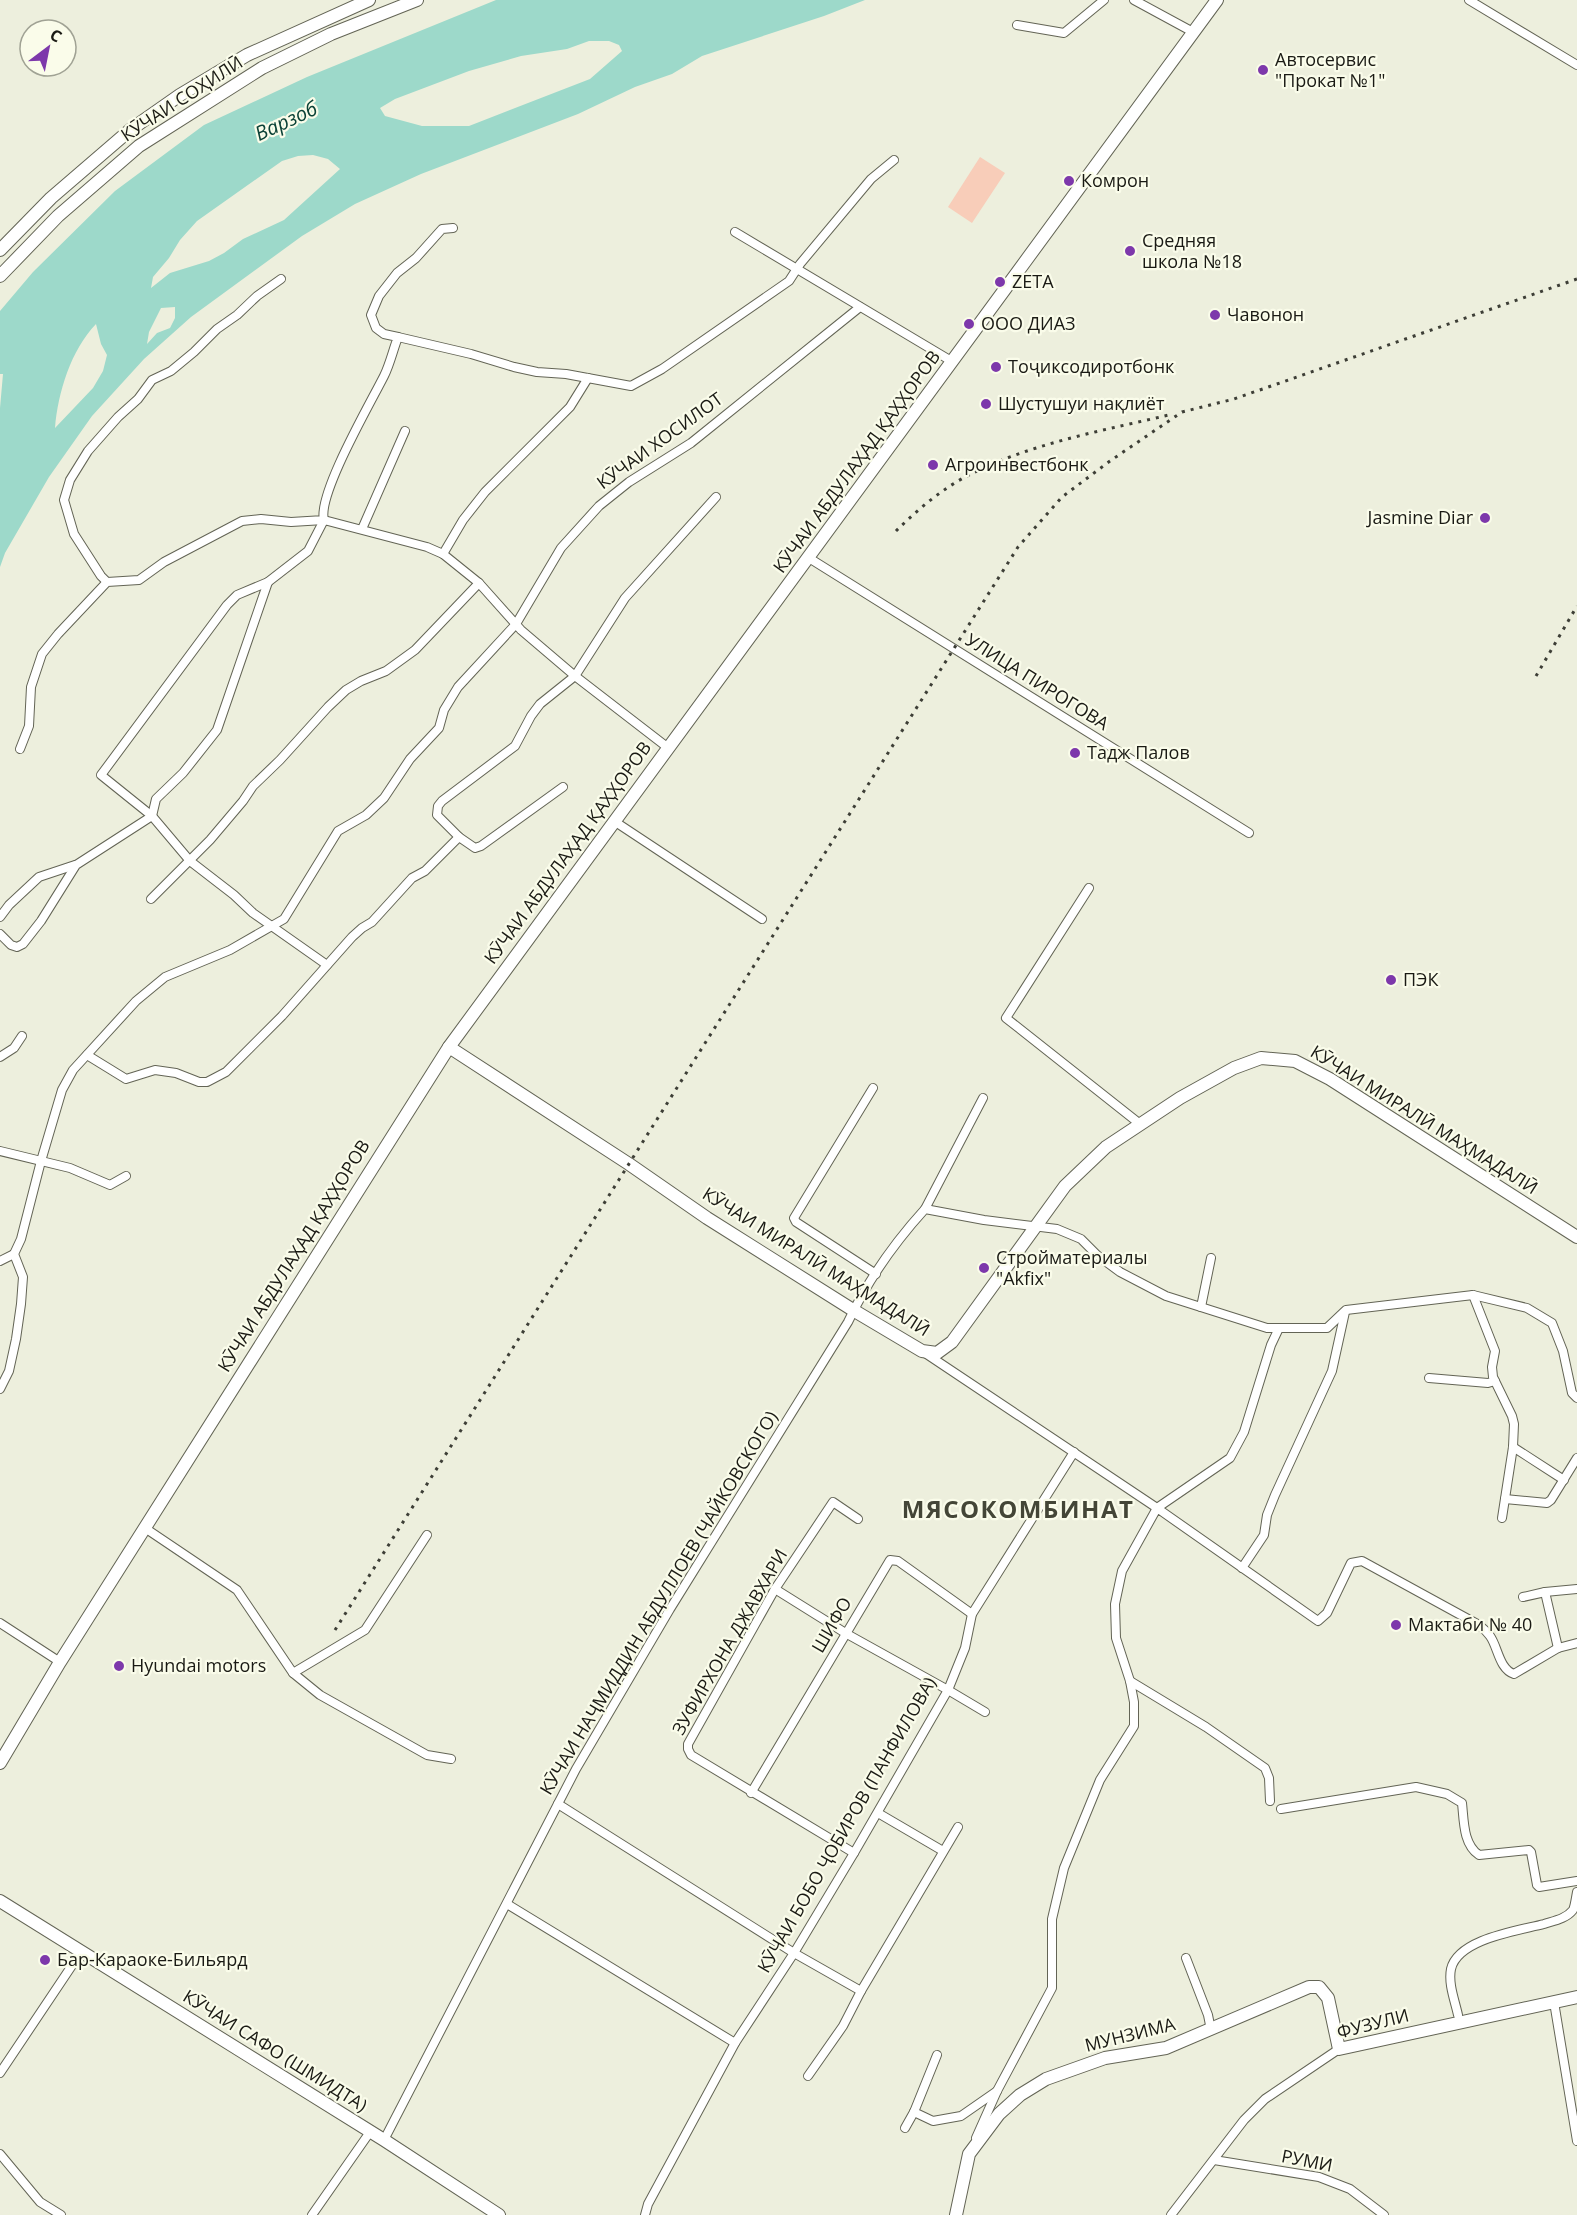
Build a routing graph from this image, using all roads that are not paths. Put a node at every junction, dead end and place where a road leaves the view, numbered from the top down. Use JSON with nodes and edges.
{"nodes":[{"id":1,"x":369,"y":0,"type":"edge"},
{"id":2,"x":417,"y":0,"type":"edge"},
{"id":3,"x":1104,"y":0,"type":"edge"},
{"id":4,"x":1134,"y":0,"type":"edge"},
{"id":5,"x":1217,"y":0,"type":"edge"},
{"id":6,"x":1469,"y":0,"type":"edge"},
{"id":7,"x":1017,"y":25,"type":"dead end"},
{"id":8,"x":1193,"y":32,"type":"junction"},
{"id":9,"x":1577,"y":66,"type":"edge"},
{"id":10,"x":894,"y":160,"type":"dead end"},
{"id":11,"x":453,"y":228,"type":"dead end"},
{"id":12,"x":735,"y":232,"type":"dead end"},
{"id":13,"x":0,"y":250,"type":"edge"},
{"id":14,"x":798,"y":268,"type":"junction"},
{"id":15,"x":0,"y":276,"type":"edge"},
{"id":16,"x":281,"y":279,"type":"dead end"},
{"id":17,"x":860,"y":307,"type":"junction"},
{"id":18,"x":398,"y":337,"type":"junction"},
{"id":19,"x":953,"y":362,"type":"junction"},
{"id":20,"x":588,"y":378,"type":"junction"},
{"id":21,"x":405,"y":431,"type":"dead end"},
{"id":22,"x":716,"y":497,"type":"dead end"},
{"id":23,"x":324,"y":520,"type":"junction"},
{"id":24,"x":362,"y":529,"type":"junction"},
{"id":25,"x":443,"y":554,"type":"junction"},
{"id":26,"x":809,"y":558,"type":"junction"},
{"id":27,"x":107,"y":582,"type":"junction"},
{"id":28,"x":268,"y":582,"type":"junction"},
{"id":29,"x":479,"y":583,"type":"junction"},
{"id":30,"x":516,"y":624,"type":"junction"},
{"id":31,"x":575,"y":676,"type":"junction"},
{"id":32,"x":667,"y":747,"type":"junction"},
{"id":33,"x":20,"y":749,"type":"dead end"},
{"id":34,"x":563,"y":787,"type":"dead end"},
{"id":35,"x":152,"y":816,"type":"junction"},
{"id":36,"x":614,"y":821,"type":"junction"},
{"id":37,"x":1249,"y":833,"type":"dead end"},
{"id":38,"x":459,"y":837,"type":"junction"},
{"id":39,"x":190,"y":861,"type":"junction"},
{"id":40,"x":76,"y":865,"type":"junction"},
{"id":41,"x":1089,"y":888,"type":"dead end"},
{"id":42,"x":151,"y":899,"type":"dead end"},
{"id":43,"x":0,"y":917,"type":"edge"},
{"id":44,"x":762,"y":919,"type":"dead end"},
{"id":45,"x":271,"y":926,"type":"junction"},
{"id":46,"x":0,"y":934,"type":"edge"},
{"id":47,"x":327,"y":965,"type":"junction"},
{"id":48,"x":22,"y":1036,"type":"dead end"},
{"id":49,"x":448,"y":1047,"type":"junction"},
{"id":50,"x":87,"y":1055,"type":"junction"},
{"id":51,"x":0,"y":1057,"type":"edge"},
{"id":52,"x":873,"y":1088,"type":"dead end"},
{"id":53,"x":983,"y":1098,"type":"dead end"},
{"id":54,"x":1140,"y":1124,"type":"junction"},
{"id":55,"x":0,"y":1151,"type":"edge"},
{"id":56,"x":41,"y":1161,"type":"junction"},
{"id":57,"x":126,"y":1176,"type":"dead end"},
{"id":58,"x":925,"y":1209,"type":"junction"},
{"id":59,"x":1038,"y":1225,"type":"junction"},
{"id":60,"x":1577,"y":1237,"type":"edge"},
{"id":61,"x":14,"y":1254,"type":"junction"},
{"id":62,"x":1211,"y":1258,"type":"dead end"},
{"id":63,"x":0,"y":1261,"type":"edge"},
{"id":64,"x":876,"y":1274,"type":"junction"},
{"id":65,"x":1473,"y":1295,"type":"junction"},
{"id":66,"x":1202,"y":1307,"type":"junction"},
{"id":67,"x":853,"y":1310,"type":"junction"},
{"id":68,"x":1346,"y":1310,"type":"junction"},
{"id":69,"x":1279,"y":1328,"type":"junction"},
{"id":70,"x":922,"y":1351,"type":"junction"},
{"id":71,"x":1429,"y":1378,"type":"dead end"},
{"id":72,"x":1495,"y":1381,"type":"junction"},
{"id":73,"x":0,"y":1389,"type":"edge"},
{"id":74,"x":1577,"y":1398,"type":"edge"},
{"id":75,"x":1513,"y":1447,"type":"junction"},
{"id":76,"x":1074,"y":1452,"type":"junction"},
{"id":77,"x":1577,"y":1458,"type":"edge"},
{"id":78,"x":1564,"y":1480,"type":"junction"},
{"id":79,"x":1504,"y":1499,"type":"junction"},
{"id":80,"x":1157,"y":1508,"type":"junction"},
{"id":81,"x":1502,"y":1518,"type":"dead end"},
{"id":82,"x":858,"y":1519,"type":"dead end"},
{"id":83,"x":145,"y":1527,"type":"junction"},
{"id":84,"x":427,"y":1535,"type":"dead end"},
{"id":85,"x":1242,"y":1568,"type":"junction"},
{"id":86,"x":775,"y":1589,"type":"junction"},
{"id":87,"x":1577,"y":1589,"type":"edge"},
{"id":88,"x":1545,"y":1592,"type":"junction"},
{"id":89,"x":1523,"y":1597,"type":"dead end"},
{"id":90,"x":972,"y":1614,"type":"junction"},
{"id":91,"x":0,"y":1623,"type":"edge"},
{"id":92,"x":847,"y":1635,"type":"junction"},
{"id":93,"x":1577,"y":1643,"type":"edge"},
{"id":94,"x":1558,"y":1648,"type":"junction"},
{"id":95,"x":60,"y":1662,"type":"junction"},
{"id":96,"x":293,"y":1673,"type":"junction"},
{"id":97,"x":1130,"y":1681,"type":"junction"},
{"id":98,"x":948,"y":1689,"type":"junction"},
{"id":99,"x":985,"y":1712,"type":"dead end"},
{"id":100,"x":451,"y":1759,"type":"dead end"},
{"id":101,"x":0,"y":1763,"type":"edge"},
{"id":102,"x":751,"y":1792,"type":"junction"},
{"id":103,"x":1270,"y":1801,"type":"dead end"},
{"id":104,"x":558,"y":1804,"type":"junction"},
{"id":105,"x":1281,"y":1809,"type":"dead end"},
{"id":106,"x":878,"y":1813,"type":"junction"},
{"id":107,"x":958,"y":1827,"type":"dead end"},
{"id":108,"x":943,"y":1851,"type":"junction"},
{"id":109,"x":854,"y":1853,"type":"junction"},
{"id":110,"x":1577,"y":1881,"type":"edge"},
{"id":111,"x":1577,"y":1892,"type":"edge"},
{"id":112,"x":0,"y":1901,"type":"edge"},
{"id":113,"x":507,"y":1904,"type":"junction"},
{"id":114,"x":1575,"y":1909,"type":"edge"},
{"id":115,"x":81,"y":1952,"type":"junction"},
{"id":116,"x":794,"y":1953,"type":"junction"},
{"id":117,"x":1186,"y":1958,"type":"dead end"},
{"id":118,"x":861,"y":1991,"type":"junction"},
{"id":119,"x":1577,"y":1997,"type":"edge"},
{"id":120,"x":1554,"y":2002,"type":"junction"},
{"id":121,"x":1458,"y":2015,"type":"dead end"},
{"id":122,"x":1211,"y":2030,"type":"junction"},
{"id":123,"x":735,"y":2043,"type":"junction"},
{"id":124,"x":1339,"y":2049,"type":"junction"},
{"id":125,"x":937,"y":2055,"type":"dead end"},
{"id":126,"x":0,"y":2073,"type":"edge"},
{"id":127,"x":808,"y":2076,"type":"dead end"},
{"id":128,"x":997,"y":2091,"type":"junction"},
{"id":129,"x":914,"y":2112,"type":"junction"},
{"id":130,"x":905,"y":2128,"type":"dead end"},
{"id":131,"x":370,"y":2132,"type":"junction"},
{"id":132,"x":384,"y":2140,"type":"junction"},
{"id":133,"x":1577,"y":2141,"type":"edge"},
{"id":134,"x":0,"y":2154,"type":"edge"},
{"id":135,"x":969,"y":2154,"type":"junction"},
{"id":136,"x":1214,"y":2160,"type":"junction"},
{"id":137,"x":61,"y":2215,"type":"edge"},
{"id":138,"x":312,"y":2215,"type":"edge"},
{"id":139,"x":499,"y":2215,"type":"edge"},
{"id":140,"x":645,"y":2215,"type":"edge"},
{"id":141,"x":956,"y":2215,"type":"edge"},
{"id":142,"x":1171,"y":2215,"type":"edge"},
{"id":143,"x":1384,"y":2215,"type":"edge"}],
"edges":[{"from":1,"to":13,"type":"main road","name":"КӮЧАИ СОҲИЛӢ"},
{"from":2,"to":15,"type":"main road","name":"КӮЧАИ СОҲИЛӢ"},
{"from":3,"to":7,"type":"street"},
{"from":4,"to":8,"type":"street"},
{"from":5,"to":8,"type":"main road","name":"КӮЧАИ АБДУЛАҲАД ҚАҲҲОРОВ"},
{"from":6,"to":9,"type":"street"},
{"from":8,"to":19,"type":"main road","name":"КӮЧАИ АБДУЛАҲАД ҚАҲҲОРОВ"},
{"from":10,"to":14,"type":"street"},
{"from":11,"to":18,"type":"street"},
{"from":12,"to":14,"type":"street"},
{"from":14,"to":17,"type":"street"},
{"from":14,"to":20,"type":"street"},
{"from":16,"to":27,"type":"street"},
{"from":17,"to":19,"type":"street"},
{"from":17,"to":30,"type":"street","name":"КӮЧАИ ХОСИЛОТ"},
{"from":18,"to":20,"type":"street"},
{"from":18,"to":23,"type":"street"},
{"from":19,"to":26,"type":"main road","name":"КӮЧАИ АБДУЛАҲАД ҚАҲҲОРОВ"},
{"from":20,"to":25,"type":"street"},
{"from":21,"to":24,"type":"street"},
{"from":22,"to":31,"type":"street"},
{"from":23,"to":24,"type":"street"},
{"from":23,"to":27,"type":"street"},
{"from":23,"to":28,"type":"street"},
{"from":24,"to":25,"type":"street"},
{"from":25,"to":29,"type":"street"},
{"from":26,"to":32,"type":"main road","name":"КӮЧАИ АБДУЛАҲАД ҚАҲҲОРОВ"},
{"from":26,"to":37,"type":"street","name":"УЛИЦА ПИРОГОВА"},
{"from":27,"to":33,"type":"street"},
{"from":28,"to":35,"type":"street"},
{"from":28,"to":35,"type":"street"},
{"from":29,"to":30,"type":"street"},
{"from":29,"to":39,"type":"street"},
{"from":30,"to":31,"type":"street"},
{"from":30,"to":45,"type":"street","name":"КӮЧАИ ХОСИЛОТ"},
{"from":31,"to":32,"type":"street"},
{"from":31,"to":38,"type":"street"},
{"from":32,"to":36,"type":"main road","name":"КӮЧАИ АБДУЛАҲАД ҚАҲҲОРОВ"},
{"from":34,"to":38,"type":"street"},
{"from":35,"to":39,"type":"street"},
{"from":35,"to":40,"type":"street"},
{"from":36,"to":44,"type":"street"},
{"from":36,"to":49,"type":"main road","name":"КӮЧАИ АБДУЛАҲАД ҚАҲҲОРОВ"},
{"from":38,"to":47,"type":"street"},
{"from":39,"to":42,"type":"street"},
{"from":39,"to":45,"type":"street"},
{"from":40,"to":43,"type":"street"},
{"from":40,"to":46,"type":"street"},
{"from":41,"to":54,"type":"street"},
{"from":45,"to":47,"type":"street"},
{"from":45,"to":50,"type":"street","name":"КӮЧАИ ХОСИЛОТ"},
{"from":47,"to":50,"type":"street"},
{"from":48,"to":51,"type":"street"},
{"from":49,"to":67,"type":"main road","name":"КӮЧАИ МИРАЛӢ МАҲМАДАЛӢ"},
{"from":49,"to":83,"type":"main road","name":"КӮЧАИ АБДУЛАҲАД ҚАҲҲОРОВ"},
{"from":50,"to":56,"type":"street","name":"КӮЧАИ ХОСИЛОТ"},
{"from":52,"to":64,"type":"street"},
{"from":53,"to":58,"type":"street","name":"КӮЧАИ НАҶМИДДИН АБДУЛЛОЕВ (ЧАЙКОВСКОГО)"},
{"from":54,"to":59,"type":"main road","name":"КӮЧАИ МИРАЛӢ МАҲМАДАЛӢ"},
{"from":54,"to":60,"type":"main road","name":"КӮЧАИ МИРАЛӢ МАҲМАДАЛӢ"},
{"from":55,"to":56,"type":"street"},
{"from":56,"to":57,"type":"street"},
{"from":56,"to":61,"type":"street","name":"КӮЧАИ ХОСИЛОТ"},
{"from":58,"to":59,"type":"street"},
{"from":58,"to":64,"type":"street","name":"КӮЧАИ НАҶМИДДИН АБДУЛЛОЕВ (ЧАЙКОВСКОГО)"},
{"from":59,"to":66,"type":"street"},
{"from":59,"to":70,"type":"main road","name":"КӮЧАИ МИРАЛӢ МАҲМАДАЛӢ"},
{"from":61,"to":63,"type":"street"},
{"from":61,"to":73,"type":"street"},
{"from":62,"to":66,"type":"street"},
{"from":64,"to":67,"type":"street","name":"КӮЧАИ НАҶМИДДИН АБДУЛЛОЕВ (ЧАЙКОВСКОГО)"},
{"from":65,"to":68,"type":"street"},
{"from":65,"to":72,"type":"street"},
{"from":65,"to":74,"type":"street"},
{"from":66,"to":69,"type":"street"},
{"from":67,"to":70,"type":"main road","name":"КӮЧАИ МИРАЛӢ МАҲМАДАЛӢ"},
{"from":67,"to":104,"type":"street","name":"КӮЧАИ НАҶМИДДИН АБДУЛЛОЕВ (ЧАЙКОВСКОГО)"},
{"from":68,"to":69,"type":"street"},
{"from":68,"to":85,"type":"street"},
{"from":69,"to":80,"type":"street"},
{"from":70,"to":76,"type":"street"},
{"from":71,"to":72,"type":"street"},
{"from":72,"to":75,"type":"street"},
{"from":75,"to":78,"type":"street"},
{"from":75,"to":79,"type":"street"},
{"from":76,"to":80,"type":"street"},
{"from":76,"to":90,"type":"street","name":"КӮЧАИ БОБО ҶОБИРОВ (ПАНФИЛОВА)"},
{"from":77,"to":78,"type":"street"},
{"from":78,"to":79,"type":"street"},
{"from":79,"to":81,"type":"street"},
{"from":80,"to":85,"type":"street"},
{"from":80,"to":97,"type":"street"},
{"from":82,"to":86,"type":"street","name":"ЗУФИРХОНА ДЖАВХАРИ"},
{"from":83,"to":95,"type":"main road","name":"КӮЧАИ АБДУЛАҲАД ҚАҲҲОРОВ"},
{"from":83,"to":96,"type":"street"},
{"from":84,"to":96,"type":"street"},
{"from":85,"to":94,"type":"street"},
{"from":86,"to":92,"type":"street"},
{"from":86,"to":102,"type":"street","name":"ЗУФИРХОНА ДЖАВХАРИ"},
{"from":87,"to":88,"type":"street"},
{"from":88,"to":89,"type":"street"},
{"from":88,"to":94,"type":"street"},
{"from":90,"to":92,"type":"street","name":"ШИФО"},
{"from":90,"to":98,"type":"street","name":"КӮЧАИ БОБО ҶОБИРОВ (ПАНФИЛОВА)"},
{"from":91,"to":95,"type":"street"},
{"from":92,"to":98,"type":"street"},
{"from":92,"to":102,"type":"street","name":"ШИФО"},
{"from":93,"to":94,"type":"street"},
{"from":95,"to":101,"type":"main road","name":"КӮЧАИ АБДУЛАҲАД ҚАҲҲОРОВ"},
{"from":96,"to":100,"type":"street"},
{"from":97,"to":103,"type":"street"},
{"from":97,"to":128,"type":"street"},
{"from":98,"to":99,"type":"street"},
{"from":98,"to":106,"type":"street","name":"КӮЧАИ БОБО ҶОБИРОВ (ПАНФИЛОВА)"},
{"from":102,"to":109,"type":"street","name":"ЗУФИРХОНА ДЖАВХАРИ"},
{"from":104,"to":113,"type":"street","name":"КӮЧАИ НАҶМИДДИН АБДУЛЛОЕВ (ЧАЙКОВСКОГО)"},
{"from":104,"to":116,"type":"street"},
{"from":105,"to":110,"type":"street"},
{"from":106,"to":108,"type":"street"},
{"from":106,"to":109,"type":"street","name":"КӮЧАИ БОБО ҶОБИРОВ (ПАНФИЛОВА)"},
{"from":107,"to":108,"type":"street"},
{"from":108,"to":118,"type":"street"},
{"from":109,"to":116,"type":"street","name":"КӮЧАИ БОБО ҶОБИРОВ (ПАНФИЛОВА)"},
{"from":111,"to":114,"type":"street"},
{"from":112,"to":115,"type":"main road","name":"КӮЧАИ САФО (ШМИДТА)"},
{"from":113,"to":123,"type":"street"},
{"from":113,"to":132,"type":"street","name":"КӮЧАИ НАҶМИДДИН АБДУЛЛОЕВ (ЧАЙКОВСКОГО)"},
{"from":114,"to":121,"type":"street"},
{"from":115,"to":126,"type":"street"},
{"from":115,"to":131,"type":"main road","name":"КӮЧАИ САФО (ШМИДТА)"},
{"from":116,"to":118,"type":"street"},
{"from":116,"to":123,"type":"street","name":"КӮЧАИ БОБО ҶОБИРОВ (ПАНФИЛОВА)"},
{"from":117,"to":122,"type":"street"},
{"from":118,"to":127,"type":"street"},
{"from":119,"to":120,"type":"main road","name":"ФУЗУЛИ"},
{"from":120,"to":124,"type":"main road","name":"ФУЗУЛИ"},
{"from":120,"to":133,"type":"street"},
{"from":122,"to":124,"type":"main road","name":"МУНЗИМА"},
{"from":122,"to":135,"type":"main road","name":"МУНЗИМА"},
{"from":123,"to":140,"type":"street","name":"КӮЧАИ БОБО ҶОБИРОВ (ПАНФИЛОВА)"},
{"from":124,"to":136,"type":"street","name":"ФУЗУЛИ"},
{"from":125,"to":129,"type":"street"},
{"from":128,"to":129,"type":"street"},
{"from":128,"to":135,"type":"street"},
{"from":129,"to":130,"type":"street"},
{"from":131,"to":132,"type":"main road","name":"КӮЧАИ САФО (ШМИДТА)"},
{"from":131,"to":138,"type":"street"},
{"from":132,"to":139,"type":"main road","name":"КӮЧАИ САФО (ШМИДТА)"},
{"from":134,"to":137,"type":"street"},
{"from":135,"to":141,"type":"main road","name":"МУНЗИМА"},
{"from":136,"to":142,"type":"street","name":"ФУЗУЛИ"},
{"from":136,"to":143,"type":"street","name":"РУМИ"}]}
